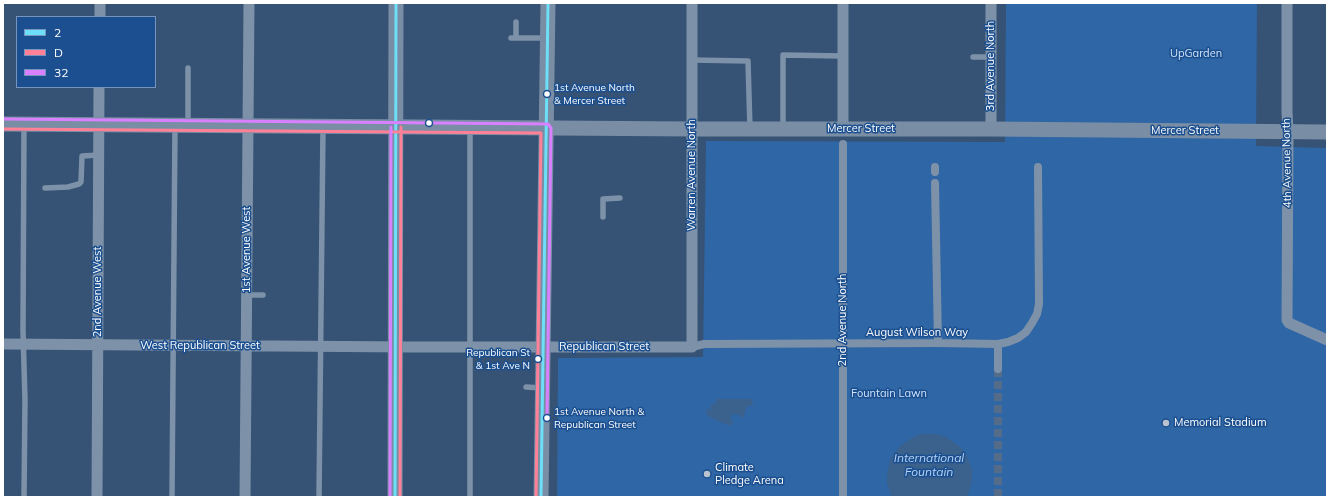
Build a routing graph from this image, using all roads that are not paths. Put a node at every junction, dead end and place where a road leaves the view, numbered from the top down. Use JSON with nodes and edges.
{"nodes":[{"id":1,"x":100,"y":3,"type":"edge"},
{"id":2,"x":248,"y":3,"type":"edge"},
{"id":3,"x":396,"y":3,"type":"edge"},
{"id":4,"x":548,"y":3,"type":"edge"},
{"id":5,"x":692,"y":3,"type":"edge"},
{"id":6,"x":843,"y":3,"type":"edge"},
{"id":7,"x":991,"y":3,"type":"edge"},
{"id":8,"x":1287,"y":3,"type":"edge"},
{"id":9,"x":100,"y":16,"type":"edge"},
{"id":10,"x":516,"y":22,"type":"dead end"},
{"id":11,"x":548,"y":38,"type":"junction"},
{"id":12,"x":843,"y":56,"type":"junction"},
{"id":13,"x":973,"y":57,"type":"dead end"},
{"id":14,"x":991,"y":57,"type":"junction"},
{"id":15,"x":692,"y":60,"type":"junction"},
{"id":16,"x":188,"y":68,"type":"dead end"},
{"id":17,"x":99,"y":88,"type":"edge"},
{"id":18,"x":3,"y":124,"type":"edge"},
{"id":19,"x":24,"y":124,"type":"junction"},
{"id":20,"x":99,"y":124,"type":"junction"},
{"id":21,"x":181,"y":125,"type":"junction"},
{"id":22,"x":248,"y":126,"type":"junction"},
{"id":23,"x":323,"y":126,"type":"junction"},
{"id":24,"x":396,"y":127,"type":"junction"},
{"id":25,"x":470,"y":127,"type":"junction"},
{"id":26,"x":546,"y":128,"type":"junction"},
{"id":27,"x":692,"y":129,"type":"junction"},
{"id":28,"x":750,"y":129,"type":"junction"},
{"id":29,"x":991,"y":129,"type":"junction"},
{"id":30,"x":783,"y":130,"type":"junction"},
{"id":31,"x":1288,"y":132,"type":"junction"},
{"id":32,"x":1327,"y":132,"type":"edge"},
{"id":33,"x":843,"y":136,"type":"junction"},
{"id":34,"x":99,"y":155,"type":"junction"},
{"id":35,"x":1038,"y":166,"type":"dead end"},
{"id":36,"x":935,"y":182,"type":"dead end"},
{"id":37,"x":45,"y":188,"type":"dead end"},
{"id":38,"x":620,"y":198,"type":"dead end"},
{"id":39,"x":603,"y":217,"type":"dead end"},
{"id":40,"x":247,"y":295,"type":"junction"},
{"id":41,"x":263,"y":295,"type":"dead end"},
{"id":42,"x":1327,"y":340,"type":"edge"},
{"id":43,"x":938,"y":343,"type":"junction"},
{"id":44,"x":3,"y":344,"type":"edge"},
{"id":45,"x":23,"y":344,"type":"junction"},
{"id":46,"x":843,"y":344,"type":"junction"},
{"id":47,"x":998,"y":344,"type":"junction"},
{"id":48,"x":97,"y":345,"type":"junction"},
{"id":49,"x":173,"y":346,"type":"junction"},
{"id":50,"x":247,"y":346,"type":"junction"},
{"id":51,"x":320,"y":346,"type":"junction"},
{"id":52,"x":396,"y":347,"type":"junction"},
{"id":53,"x":471,"y":347,"type":"junction"},
{"id":54,"x":543,"y":347,"type":"junction"},
{"id":55,"x":692,"y":348,"type":"junction"},
{"id":56,"x":998,"y":369,"type":"tunnel mouth"},
{"id":57,"x":470,"y":387,"type":"junction"},
{"id":58,"x":477,"y":387,"type":"dead end"},
{"id":59,"x":526,"y":387,"type":"dead end"},
{"id":60,"x":542,"y":388,"type":"junction"},
{"id":61,"x":24,"y":497,"type":"edge"},
{"id":62,"x":97,"y":497,"type":"edge"},
{"id":63,"x":172,"y":497,"type":"edge"},
{"id":64,"x":245,"y":497,"type":"edge"},
{"id":65,"x":319,"y":497,"type":"edge"},
{"id":66,"x":395,"y":497,"type":"edge"},
{"id":67,"x":470,"y":497,"type":"edge"},
{"id":68,"x":541,"y":497,"type":"edge"},
{"id":69,"x":843,"y":497,"type":"edge"}],
"edges":[{"from":1,"to":9,"type":"street"},
{"from":2,"to":22,"type":"street","name":"1st Avenue West"},
{"from":3,"to":24,"type":"main road"},
{"from":4,"to":11,"type":"main road"},
{"from":5,"to":15,"type":"street","name":"Warren Avenue North"},
{"from":6,"to":12,"type":"street","name":"2nd Avenue North"},
{"from":7,"to":14,"type":"street","name":"3rd Avenue North"},
{"from":8,"to":31,"type":"street","name":"4th Avenue North"},
{"from":10,"to":11,"type":"lane"},
{"from":11,"to":26,"type":"main road"},
{"from":12,"to":30,"type":"lane"},
{"from":12,"to":33,"type":"street","name":"2nd Avenue North"},
{"from":13,"to":14,"type":"lane"},
{"from":14,"to":29,"type":"street","name":"3rd Avenue North"},
{"from":15,"to":27,"type":"street","name":"Warren Avenue North"},
{"from":15,"to":28,"type":"lane"},
{"from":16,"to":21,"type":"lane"},
{"from":17,"to":20,"type":"street","name":"2nd Avenue West"},
{"from":18,"to":19,"type":"main road","name":"Mercer Street"},
{"from":19,"to":20,"type":"main road","name":"Mercer Street"},
{"from":19,"to":45,"type":"lane"},
{"from":20,"to":21,"type":"main road","name":"Mercer Street"},
{"from":20,"to":34,"type":"street","name":"2nd Avenue West"},
{"from":21,"to":22,"type":"main road","name":"Mercer Street"},
{"from":21,"to":49,"type":"lane"},
{"from":22,"to":23,"type":"main road","name":"Mercer Street"},
{"from":22,"to":40,"type":"street","name":"1st Avenue West"},
{"from":23,"to":24,"type":"main road","name":"Mercer Street"},
{"from":23,"to":51,"type":"lane"},
{"from":24,"to":25,"type":"main road","name":"Mercer Street"},
{"from":24,"to":52,"type":"main road"},
{"from":25,"to":26,"type":"main road","name":"Mercer Street"},
{"from":25,"to":53,"type":"lane"},
{"from":26,"to":27,"type":"main road","name":"Mercer Street"},
{"from":26,"to":54,"type":"main road"},
{"from":27,"to":28,"type":"main road","name":"Mercer Street"},
{"from":27,"to":55,"type":"street","name":"Warren Avenue North"},
{"from":28,"to":30,"type":"main road","name":"Mercer Street"},
{"from":29,"to":31,"type":"main road","name":"Mercer Street"},
{"from":29,"to":33,"type":"main road","name":"Mercer Street"},
{"from":30,"to":33,"type":"main road","name":"Mercer Street"},
{"from":31,"to":32,"type":"main road","name":"Mercer Street"},
{"from":31,"to":42,"type":"street","name":"4th Avenue North"},
{"from":33,"to":46,"type":"street","name":"2nd Avenue North"},
{"from":34,"to":37,"type":"lane"},
{"from":34,"to":48,"type":"street","name":"2nd Avenue West"},
{"from":35,"to":47,"type":"street","name":"August Wilson Way"},
{"from":36,"to":43,"type":"street"},
{"from":38,"to":39,"type":"lane"},
{"from":40,"to":41,"type":"lane"},
{"from":40,"to":50,"type":"street","name":"1st Avenue West"},
{"from":43,"to":46,"type":"street","name":"August Wilson Way"},
{"from":43,"to":47,"type":"street","name":"August Wilson Way"},
{"from":44,"to":45,"type":"street","name":"West Republican Street"},
{"from":45,"to":48,"type":"street","name":"West Republican Street"},
{"from":45,"to":61,"type":"lane"},
{"from":46,"to":55,"type":"street","name":"August Wilson Way"},
{"from":46,"to":69,"type":"street","name":"2nd Avenue North"},
{"from":47,"to":56,"type":"street"},
{"from":48,"to":49,"type":"street","name":"West Republican Street"},
{"from":48,"to":62,"type":"street","name":"2nd Avenue West"},
{"from":49,"to":50,"type":"street","name":"West Republican Street"},
{"from":49,"to":63,"type":"lane"},
{"from":50,"to":51,"type":"street","name":"West Republican Street"},
{"from":50,"to":64,"type":"street","name":"1st Avenue West"},
{"from":51,"to":52,"type":"street","name":"West Republican Street"},
{"from":51,"to":65,"type":"lane"},
{"from":52,"to":53,"type":"street","name":"Republican Street"},
{"from":52,"to":66,"type":"main road"},
{"from":53,"to":54,"type":"street","name":"Republican Street"},
{"from":53,"to":57,"type":"lane"},
{"from":54,"to":55,"type":"street","name":"Republican Street"},
{"from":54,"to":60,"type":"main road"},
{"from":57,"to":58,"type":"lane"},
{"from":57,"to":67,"type":"lane"},
{"from":59,"to":60,"type":"lane"},
{"from":60,"to":68,"type":"main road"}]}
